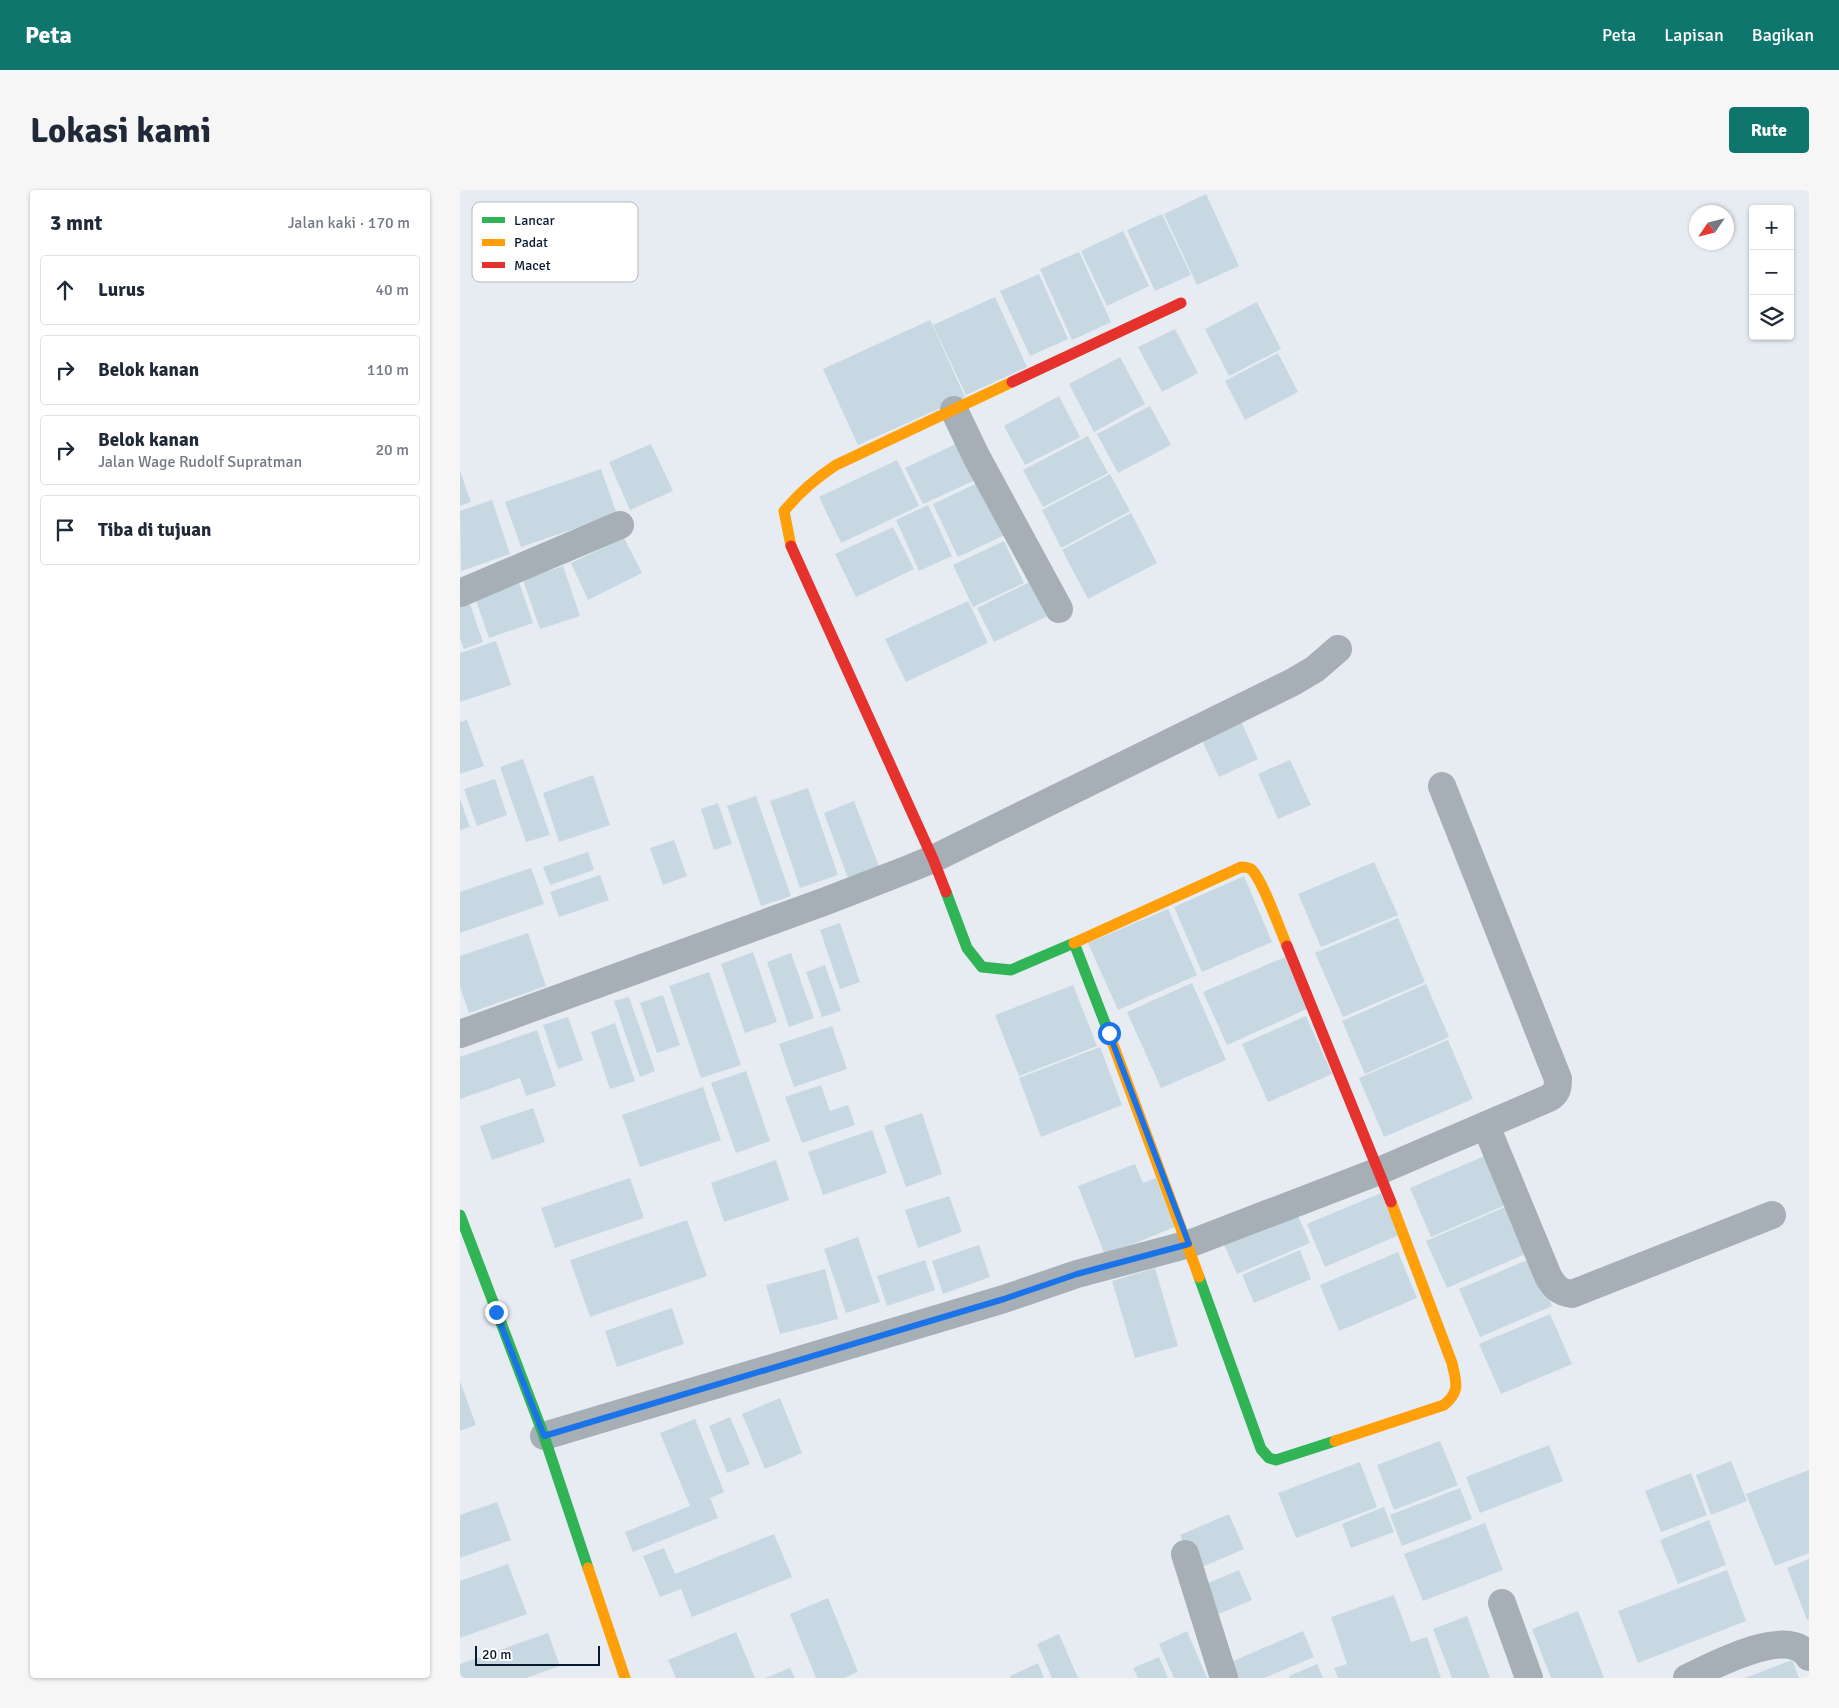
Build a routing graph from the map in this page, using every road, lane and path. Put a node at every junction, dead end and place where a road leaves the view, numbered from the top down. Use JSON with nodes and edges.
{"nodes":[{"id":1,"x":1180,"y":303,"type":"dead end"},
{"id":2,"x":954,"y":410,"type":"junction"},
{"id":3,"x":620,"y":526,"type":"dead end"},
{"id":4,"x":460,"y":593,"type":"edge"},
{"id":5,"x":1059,"y":609,"type":"dead end"},
{"id":6,"x":1338,"y":649,"type":"dead end"},
{"id":7,"x":1442,"y":786,"type":"dead end"},
{"id":8,"x":933,"y":858,"type":"junction"},
{"id":9,"x":1074,"y":942,"type":"junction"},
{"id":10,"x":460,"y":1034,"type":"edge"},
{"id":11,"x":1486,"y":1126,"type":"junction"},
{"id":12,"x":1379,"y":1170,"type":"junction"},
{"id":13,"x":460,"y":1215,"type":"edge"},
{"id":14,"x":1772,"y":1215,"type":"dead end"},
{"id":15,"x":1189,"y":1244,"type":"junction"},
{"id":16,"x":544,"y":1436,"type":"junction"},
{"id":17,"x":1185,"y":1554,"type":"dead end"},
{"id":18,"x":1502,"y":1603,"type":"dead end"},
{"id":19,"x":1809,"y":1657,"type":"edge"},
{"id":20,"x":625,"y":1678,"type":"edge"},
{"id":21,"x":1224,"y":1678,"type":"edge"},
{"id":22,"x":1529,"y":1678,"type":"edge"},
{"id":23,"x":1687,"y":1678,"type":"edge"}],
"edges":[{"from":1,"to":2,"type":"street"},
{"from":2,"to":5,"type":"street"},
{"from":2,"to":8,"type":"street"},
{"from":3,"to":4,"type":"street"},
{"from":6,"to":8,"type":"street"},
{"from":7,"to":11,"type":"street"},
{"from":8,"to":9,"type":"street"},
{"from":8,"to":10,"type":"street"},
{"from":9,"to":12,"type":"street"},
{"from":9,"to":15,"type":"street"},
{"from":11,"to":12,"type":"street"},
{"from":11,"to":14,"type":"street"},
{"from":12,"to":15,"type":"street"},
{"from":12,"to":15,"type":"street"},
{"from":13,"to":16,"type":"street"},
{"from":15,"to":16,"type":"street"},
{"from":16,"to":20,"type":"street"},
{"from":17,"to":21,"type":"street"},
{"from":18,"to":22,"type":"street"},
{"from":19,"to":23,"type":"street"}]}
